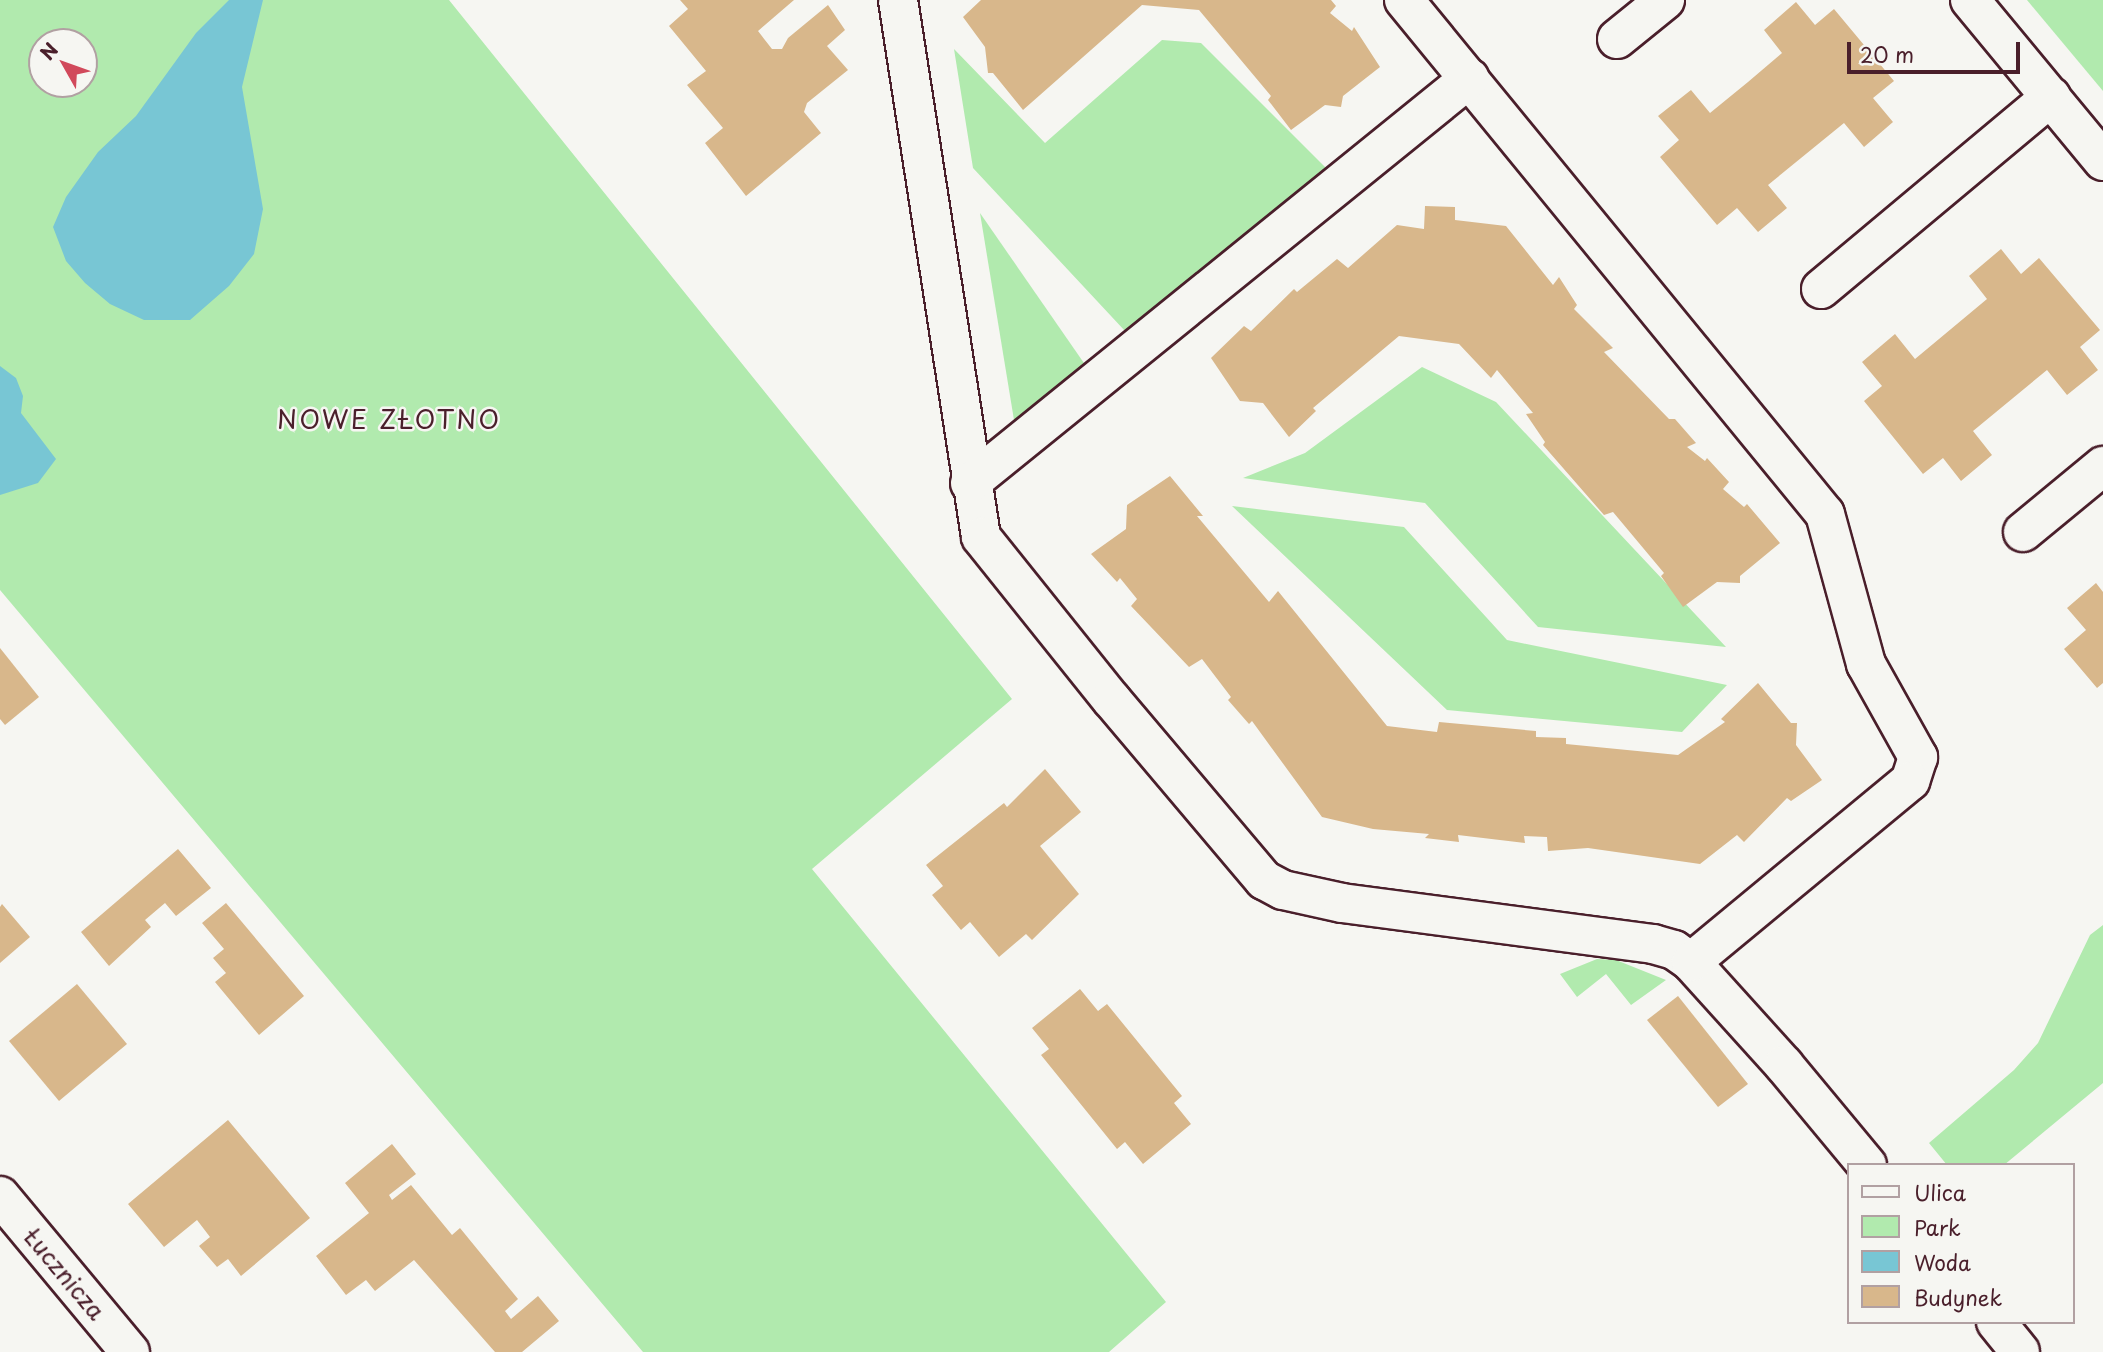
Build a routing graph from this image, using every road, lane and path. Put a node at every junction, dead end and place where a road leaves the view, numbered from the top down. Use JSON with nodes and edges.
{"nodes":[{"id":1,"x":1404,"y":0,"type":"edge"},
{"id":2,"x":1665,"y":0,"type":"edge"},
{"id":3,"x":1970,"y":0,"type":"edge"},
{"id":4,"x":904,"y":4,"type":"edge"},
{"id":5,"x":1617,"y":39,"type":"dead end"},
{"id":6,"x":1470,"y":78,"type":"junction"},
{"id":7,"x":2051,"y":97,"type":"junction"},
{"id":8,"x":2103,"y":161,"type":"edge"},
{"id":9,"x":1821,"y":289,"type":"dead end"},
{"id":10,"x":2103,"y":466,"type":"edge"},
{"id":11,"x":970,"y":483,"type":"junction"},
{"id":12,"x":2023,"y":531,"type":"dead end"},
{"id":13,"x":1692,"y":962,"type":"junction"},
{"id":14,"x":1865,"y":1163,"type":"edge"},
{"id":15,"x":0,"y":1196,"type":"edge"},
{"id":16,"x":1998,"y":1324,"type":"edge"},
{"id":17,"x":130,"y":1352,"type":"edge"},
{"id":18,"x":2020,"y":1352,"type":"edge"}],
"edges":[{"from":1,"to":6,"type":"street"},
{"from":2,"to":5,"type":"street"},
{"from":3,"to":7,"type":"street"},
{"from":4,"to":11,"type":"street"},
{"from":6,"to":11,"type":"street"},
{"from":6,"to":13,"type":"street"},
{"from":7,"to":8,"type":"street"},
{"from":7,"to":9,"type":"street"},
{"from":10,"to":12,"type":"street"},
{"from":11,"to":13,"type":"street"},
{"from":13,"to":14,"type":"street"},
{"from":15,"to":17,"type":"street","name":"Łucznicza"},
{"from":16,"to":18,"type":"street"}]}
